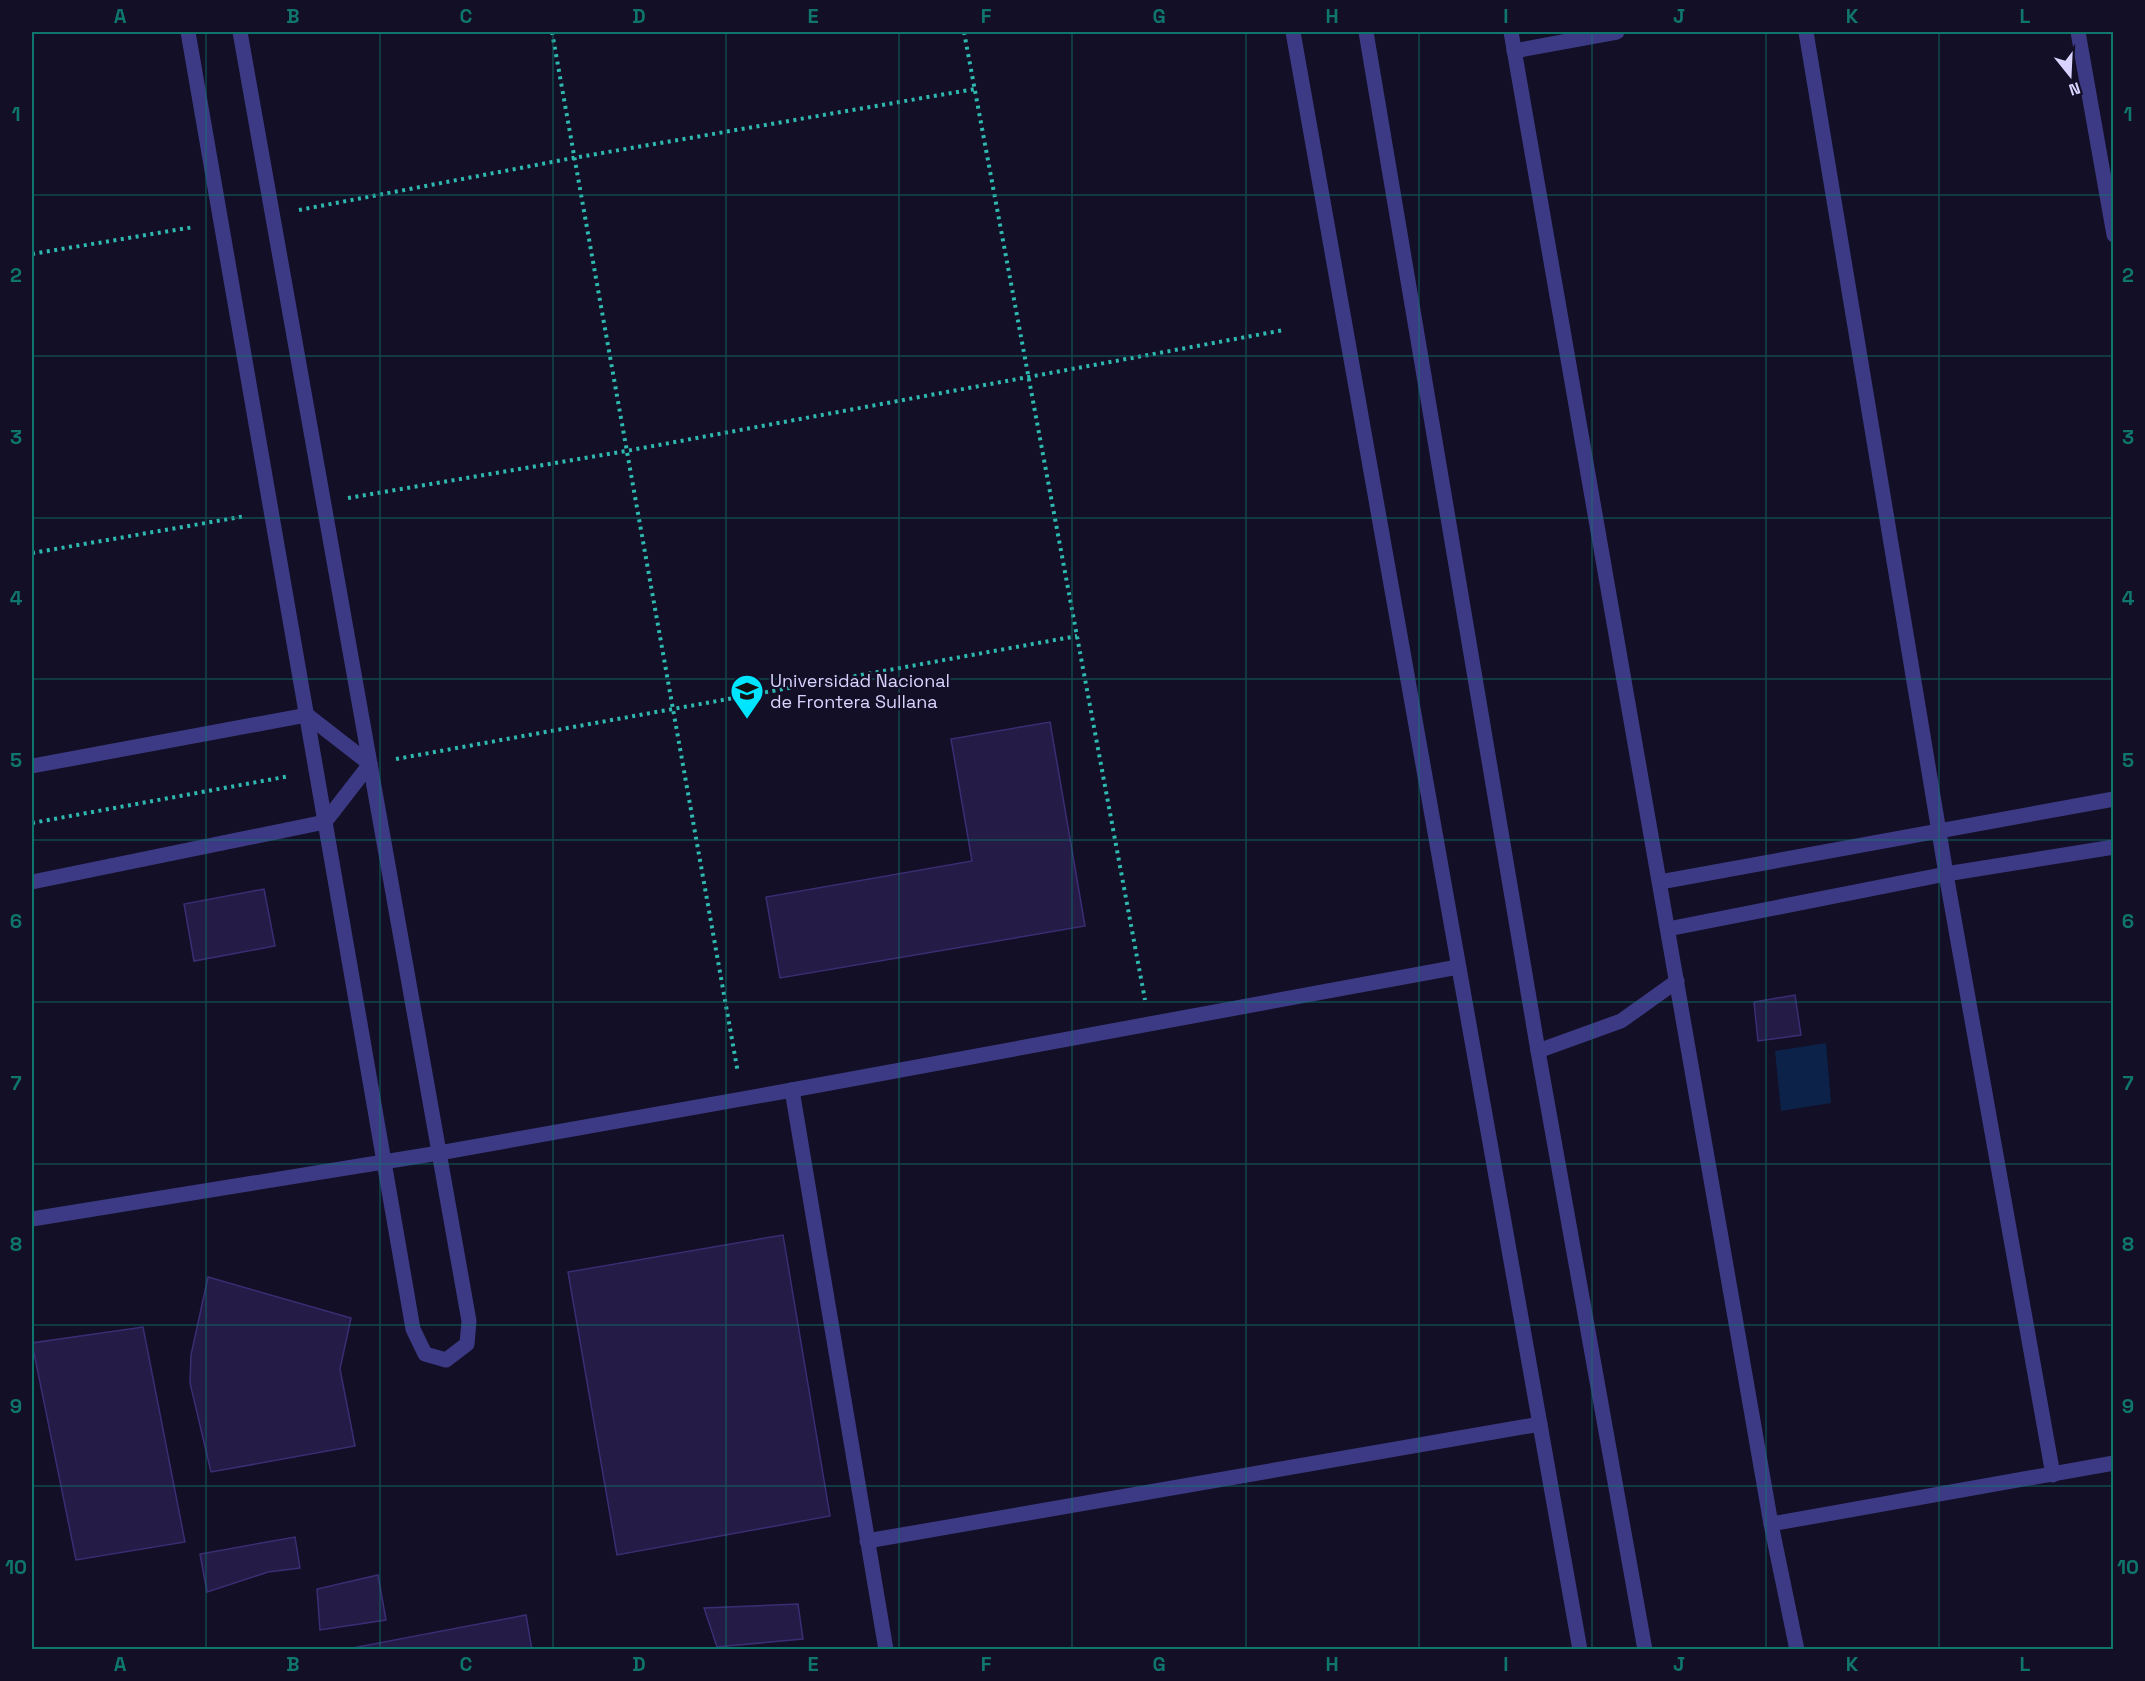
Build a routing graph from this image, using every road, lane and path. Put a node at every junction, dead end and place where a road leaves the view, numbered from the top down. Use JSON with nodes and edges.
{"nodes":[{"id":1,"x":188,"y":32,"type":"edge"},
{"id":2,"x":240,"y":32,"type":"edge"},
{"id":3,"x":552,"y":32,"type":"edge"},
{"id":4,"x":964,"y":32,"type":"edge"},
{"id":5,"x":1293,"y":32,"type":"edge"},
{"id":6,"x":1366,"y":32,"type":"edge"},
{"id":7,"x":1510,"y":32,"type":"edge"},
{"id":8,"x":1617,"y":32,"type":"edge"},
{"id":9,"x":1806,"y":32,"type":"edge"},
{"id":10,"x":2078,"y":32,"type":"edge"},
{"id":11,"x":1514,"y":51,"type":"junction"},
{"id":12,"x":975,"y":89,"type":"junction"},
{"id":13,"x":573,"y":158,"type":"junction"},
{"id":14,"x":2111,"y":206,"type":"edge"},
{"id":15,"x":272,"y":215,"type":"junction"},
{"id":16,"x":221,"y":223,"type":"junction"},
{"id":17,"x":2114,"y":235,"type":"edge"},
{"id":18,"x":32,"y":254,"type":"edge"},
{"id":19,"x":1284,"y":330,"type":"dead end"},
{"id":20,"x":1029,"y":378,"type":"junction"},
{"id":21,"x":626,"y":451,"type":"junction"},
{"id":22,"x":324,"y":503,"type":"junction"},
{"id":23,"x":271,"y":512,"type":"junction"},
{"id":24,"x":32,"y":553,"type":"edge"},
{"id":25,"x":1077,"y":636,"type":"junction"},
{"id":26,"x":672,"y":709,"type":"junction"},
{"id":27,"x":307,"y":715,"type":"junction"},
{"id":28,"x":370,"y":764,"type":"junction"},
{"id":29,"x":32,"y":766,"type":"edge"},
{"id":30,"x":316,"y":771,"type":"junction"},
{"id":31,"x":2114,"y":798,"type":"edge"},
{"id":32,"x":325,"y":822,"type":"junction"},
{"id":33,"x":32,"y":824,"type":"edge"},
{"id":34,"x":1939,"y":830,"type":"junction"},
{"id":35,"x":2114,"y":847,"type":"edge"},
{"id":36,"x":1946,"y":874,"type":"junction"},
{"id":37,"x":32,"y":882,"type":"edge"},
{"id":38,"x":1660,"y":882,"type":"junction"},
{"id":39,"x":1668,"y":928,"type":"junction"},
{"id":40,"x":1458,"y":967,"type":"junction"},
{"id":41,"x":1677,"y":981,"type":"junction"},
{"id":42,"x":1150,"y":1024,"type":"junction"},
{"id":43,"x":1538,"y":1051,"type":"junction"},
{"id":44,"x":792,"y":1090,"type":"junction"},
{"id":45,"x":743,"y":1099,"type":"junction"},
{"id":46,"x":439,"y":1153,"type":"junction"},
{"id":47,"x":384,"y":1161,"type":"junction"},
{"id":48,"x":32,"y":1219,"type":"edge"},
{"id":49,"x":1540,"y":1424,"type":"junction"},
{"id":50,"x":2114,"y":1463,"type":"edge"},
{"id":51,"x":2053,"y":1475,"type":"junction"},
{"id":52,"x":1771,"y":1524,"type":"junction"},
{"id":53,"x":867,"y":1541,"type":"junction"},
{"id":54,"x":886,"y":1650,"type":"edge"},
{"id":55,"x":1580,"y":1650,"type":"edge"},
{"id":56,"x":1645,"y":1650,"type":"edge"},
{"id":57,"x":1797,"y":1650,"type":"edge"}],
"edges":[{"from":1,"to":16,"type":"street"},
{"from":2,"to":15,"type":"street"},
{"from":3,"to":13,"type":"path"},
{"from":4,"to":12,"type":"path"},
{"from":5,"to":40,"type":"street"},
{"from":6,"to":43,"type":"street"},
{"from":7,"to":11,"type":"street"},
{"from":8,"to":11,"type":"street"},
{"from":9,"to":34,"type":"street"},
{"from":10,"to":14,"type":"street"},
{"from":11,"to":38,"type":"street"},
{"from":12,"to":13,"type":"path"},
{"from":12,"to":20,"type":"path"},
{"from":13,"to":15,"type":"path"},
{"from":13,"to":21,"type":"path"},
{"from":14,"to":17,"type":"street"},
{"from":15,"to":22,"type":"street"},
{"from":16,"to":18,"type":"path"},
{"from":16,"to":23,"type":"street"},
{"from":19,"to":20,"type":"path"},
{"from":20,"to":21,"type":"path"},
{"from":20,"to":25,"type":"path"},
{"from":21,"to":22,"type":"path"},
{"from":21,"to":26,"type":"path"},
{"from":22,"to":28,"type":"street"},
{"from":23,"to":24,"type":"path"},
{"from":23,"to":27,"type":"street"},
{"from":25,"to":26,"type":"path"},
{"from":25,"to":42,"type":"path"},
{"from":26,"to":28,"type":"path"},
{"from":26,"to":45,"type":"path"},
{"from":27,"to":28,"type":"street"},
{"from":27,"to":29,"type":"street"},
{"from":27,"to":30,"type":"street"},
{"from":28,"to":32,"type":"street"},
{"from":28,"to":46,"type":"street"},
{"from":30,"to":32,"type":"street"},
{"from":30,"to":33,"type":"path"},
{"from":31,"to":34,"type":"street"},
{"from":32,"to":37,"type":"street"},
{"from":32,"to":47,"type":"street"},
{"from":34,"to":36,"type":"street"},
{"from":34,"to":38,"type":"street"},
{"from":35,"to":36,"type":"street"},
{"from":36,"to":39,"type":"street"},
{"from":36,"to":51,"type":"street"},
{"from":38,"to":39,"type":"street"},
{"from":39,"to":41,"type":"street"},
{"from":40,"to":42,"type":"street"},
{"from":40,"to":49,"type":"street"},
{"from":41,"to":43,"type":"street"},
{"from":41,"to":52,"type":"street"},
{"from":42,"to":44,"type":"street"},
{"from":43,"to":56,"type":"street"},
{"from":44,"to":45,"type":"street"},
{"from":44,"to":53,"type":"street"},
{"from":45,"to":46,"type":"street"},
{"from":46,"to":47,"type":"street"},
{"from":46,"to":47,"type":"street"},
{"from":47,"to":48,"type":"street"},
{"from":49,"to":53,"type":"street"},
{"from":49,"to":55,"type":"street"},
{"from":50,"to":51,"type":"street"},
{"from":51,"to":52,"type":"street"},
{"from":52,"to":57,"type":"street"},
{"from":53,"to":54,"type":"street"}]}
